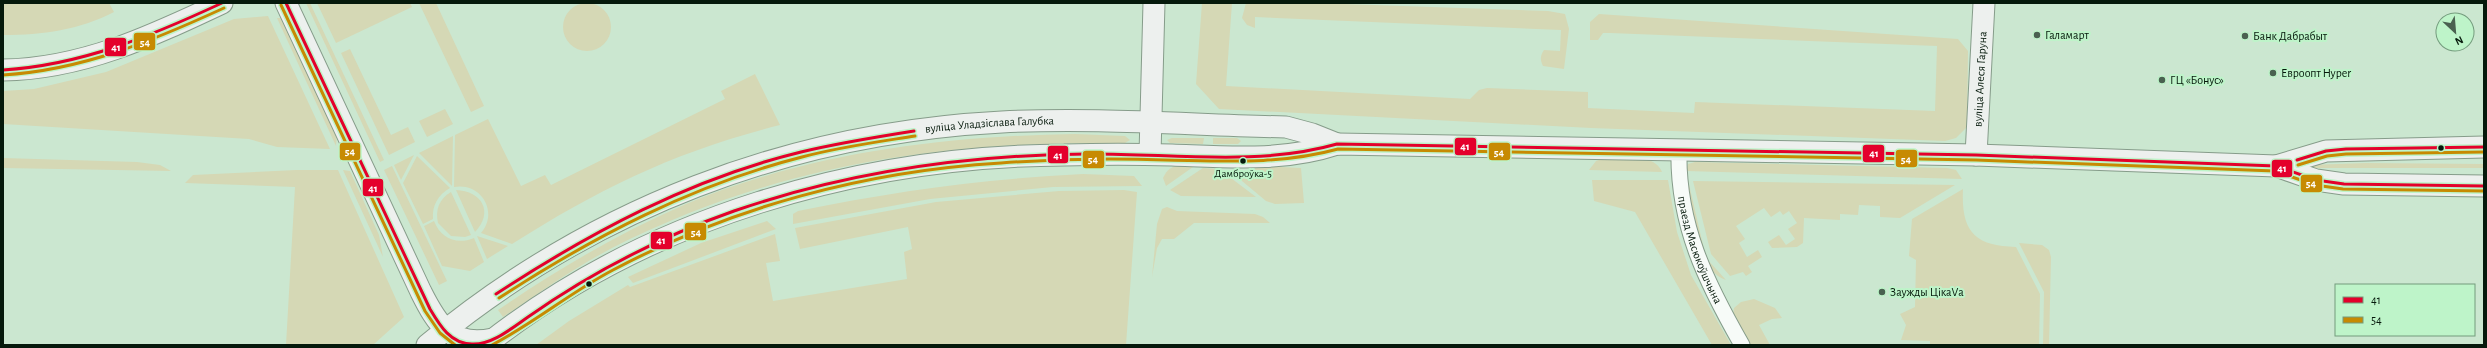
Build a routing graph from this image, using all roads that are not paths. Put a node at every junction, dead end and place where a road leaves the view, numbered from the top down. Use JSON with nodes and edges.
{"nodes":[{"id":1,"x":222,"y":3,"type":"edge"},
{"id":2,"x":286,"y":3,"type":"edge"},
{"id":3,"x":1154,"y":3,"type":"edge"},
{"id":4,"x":1984,"y":3,"type":"edge"},
{"id":5,"x":3,"y":70,"type":"edge"},
{"id":6,"x":1150,"y":123,"type":"junction"},
{"id":7,"x":1337,"y":144,"type":"junction"},
{"id":8,"x":2484,"y":147,"type":"edge"},
{"id":9,"x":1679,"y":149,"type":"junction"},
{"id":10,"x":1150,"y":154,"type":"junction"},
{"id":11,"x":1976,"y":155,"type":"junction"},
{"id":12,"x":2276,"y":166,"type":"junction"},
{"id":13,"x":2484,"y":186,"type":"edge"},
{"id":14,"x":428,"y":298,"type":"junction"},
{"id":15,"x":476,"y":308,"type":"junction"},
{"id":16,"x":445,"y":338,"type":"edge"},
{"id":17,"x":490,"y":342,"type":"edge"},
{"id":18,"x":1742,"y":345,"type":"edge"}],
"edges":[{"from":1,"to":5,"type":"main road"},
{"from":2,"to":14,"type":"main road"},
{"from":3,"to":6,"type":"main road"},
{"from":4,"to":11,"type":"main road","name":"вуліца Алеся Гаруна"},
{"from":6,"to":7,"type":"main road","name":"вуліца Уладзіслава Галубка"},
{"from":6,"to":10,"type":"main road"},
{"from":6,"to":15,"type":"main road","name":"вуліца Уладзіслава Галубка"},
{"from":7,"to":9,"type":"main road","name":"вуліца Уладзіслава Галубка"},
{"from":7,"to":10,"type":"main road","name":"вуліца Уладзіслава Галубка"},
{"from":8,"to":12,"type":"main road","name":"вуліца Уладзіслава Галубка"},
{"from":9,"to":11,"type":"main road","name":"вуліца Уладзіслава Галубка"},
{"from":9,"to":18,"type":"street","name":"праезд Масюкоўшчына"},
{"from":10,"to":17,"type":"main road","name":"вуліца Уладзіслава Галубка"},
{"from":11,"to":12,"type":"main road","name":"вуліца Уладзіслава Галубка"},
{"from":12,"to":13,"type":"main road","name":"вуліца Уладзіслава Галубка"},
{"from":14,"to":15,"type":"main road"},
{"from":14,"to":16,"type":"main road"},
{"from":15,"to":16,"type":"main road","name":"вуліца Уладзіслава Галубка"},
{"from":16,"to":17,"type":"main road"}]}
